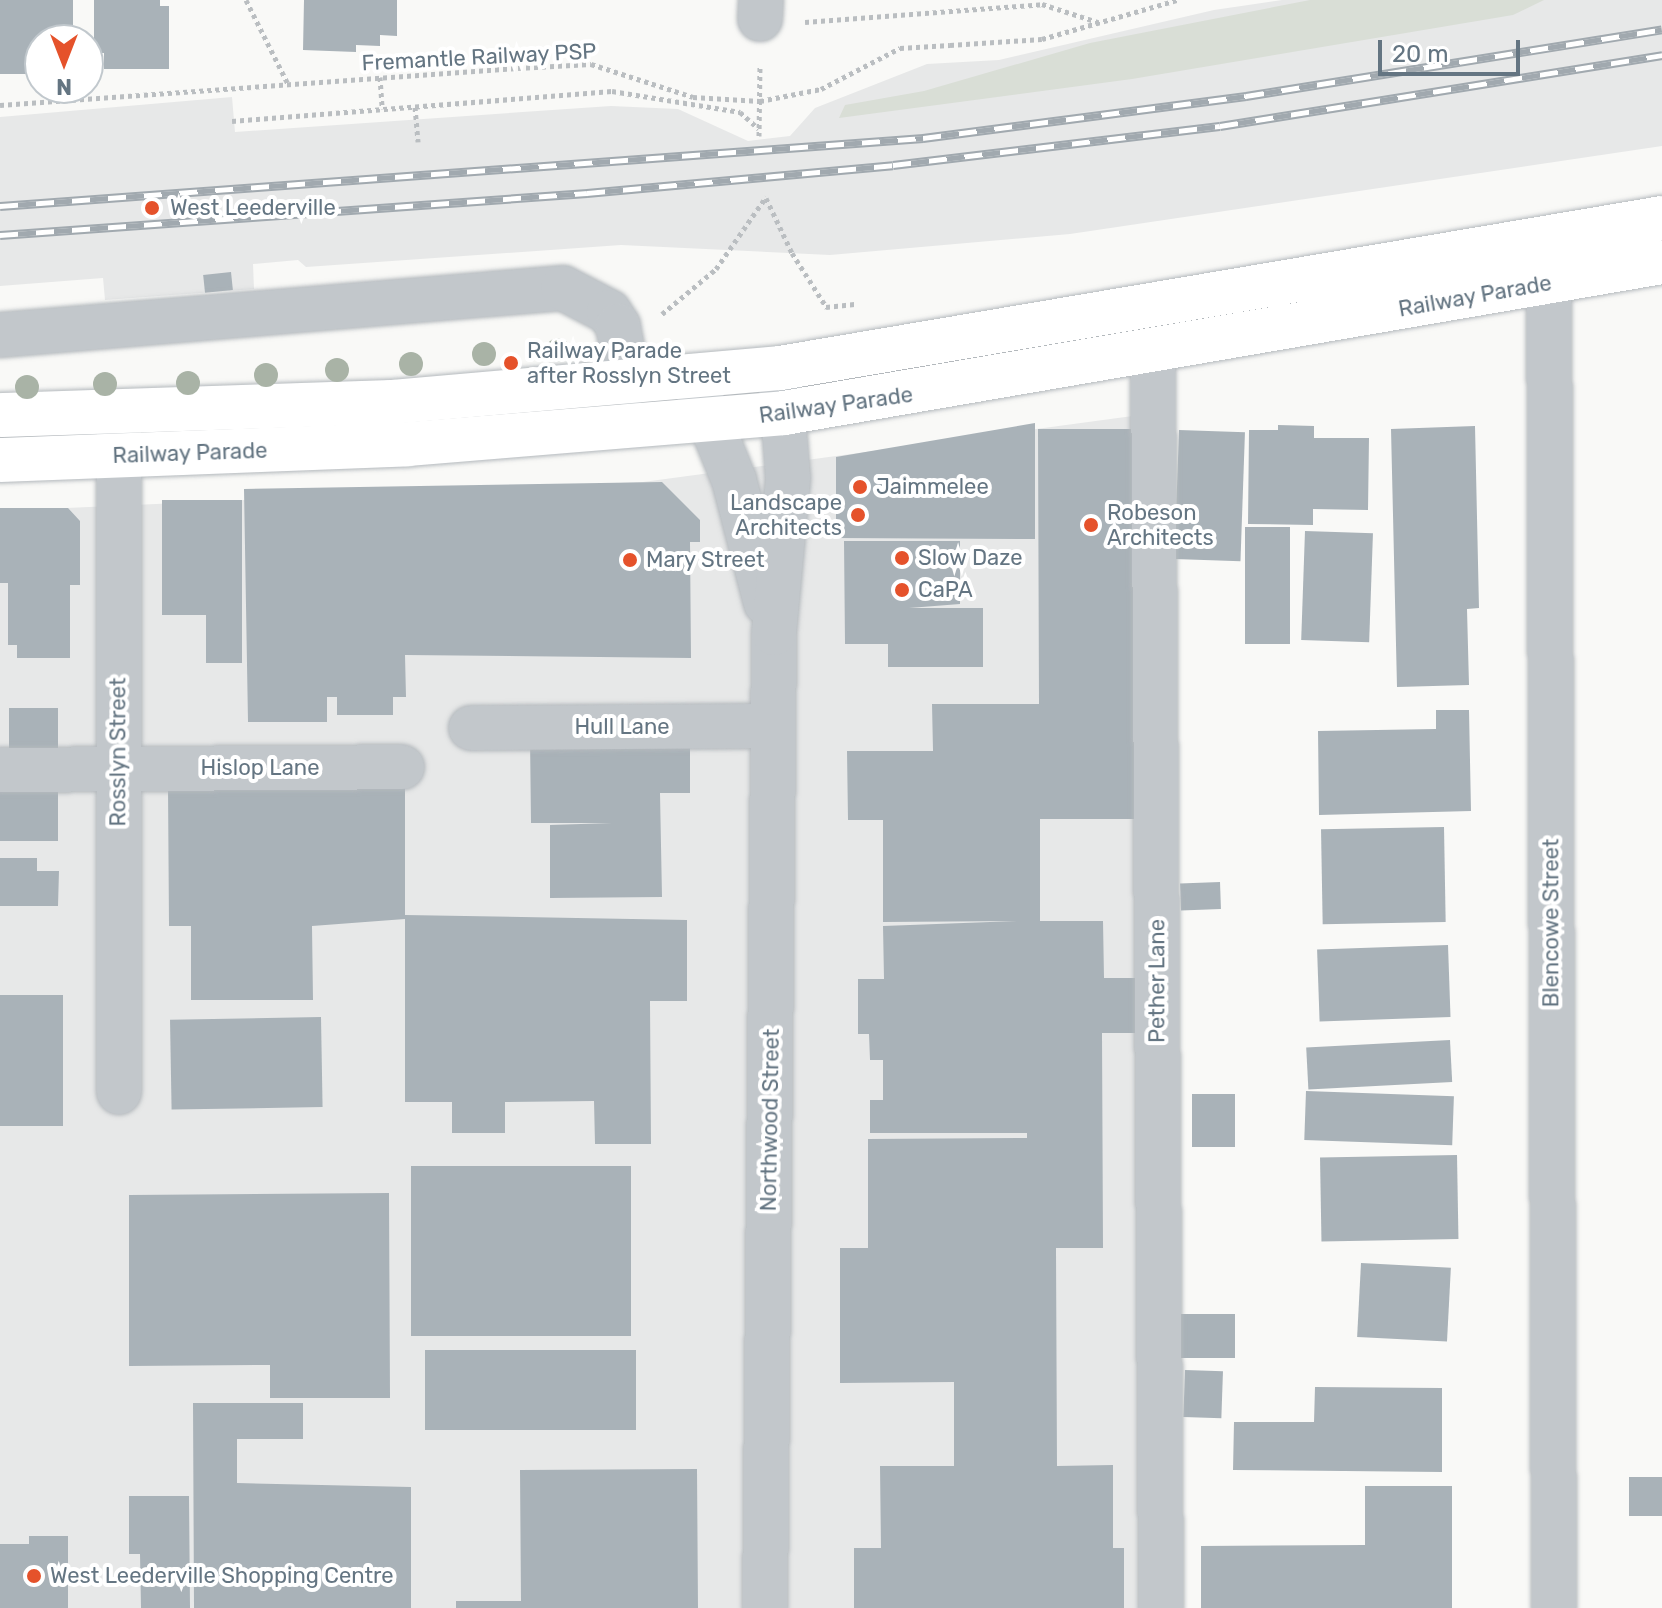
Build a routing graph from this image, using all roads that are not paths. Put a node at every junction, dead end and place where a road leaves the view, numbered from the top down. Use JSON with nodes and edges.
{"nodes":[{"id":1,"x":1662,"y":218,"type":"edge"},
{"id":2,"x":1549,"y":238,"type":"junction"},
{"id":3,"x":1662,"y":262,"type":"edge"},
{"id":4,"x":1549,"y":282,"type":"junction"},
{"id":5,"x":0,"y":335,"type":"edge"},
{"id":6,"x":1153,"y":353,"type":"junction"},
{"id":7,"x":780,"y":368,"type":"junction"},
{"id":8,"x":693,"y":378,"type":"junction"},
{"id":9,"x":629,"y":384,"type":"junction"},
{"id":10,"x":119,"y":412,"type":"junction"},
{"id":11,"x":784,"y":413,"type":"junction"},
{"id":12,"x":0,"y":415,"type":"edge"},
{"id":13,"x":709,"y":422,"type":"junction"},
{"id":14,"x":119,"y":456,"type":"junction"},
{"id":15,"x":0,"y":460,"type":"edge"},
{"id":16,"x":774,"y":633,"type":"junction"},
{"id":17,"x":773,"y":726,"type":"junction"},
{"id":18,"x":471,"y":728,"type":"dead end"},
{"id":19,"x":402,"y":767,"type":"dead end"},
{"id":20,"x":0,"y":770,"type":"edge"},
{"id":21,"x":118,"y":770,"type":"junction"},
{"id":22,"x":119,"y":1092,"type":"dead end"},
{"id":23,"x":765,"y":1608,"type":"edge"},
{"id":24,"x":1161,"y":1608,"type":"edge"},
{"id":25,"x":1554,"y":1608,"type":"edge"}],
"edges":[{"from":1,"to":2,"type":"main road","name":"Railway Parade"},
{"from":2,"to":4,"type":"street","name":"Blencowe Street"},
{"from":2,"to":7,"type":"main road","name":"Railway Parade"},
{"from":3,"to":4,"type":"main road","name":"Railway Parade"},
{"from":4,"to":6,"type":"main road","name":"Railway Parade"},
{"from":4,"to":25,"type":"street","name":"Blencowe Street"},
{"from":5,"to":9,"type":"street"},
{"from":6,"to":11,"type":"main road","name":"Railway Parade"},
{"from":6,"to":24,"type":"street","name":"Pether Lane"},
{"from":7,"to":8,"type":"main road","name":"Railway Parade"},
{"from":7,"to":11,"type":"street","name":"Northwood Street"},
{"from":8,"to":9,"type":"main road","name":"Railway Parade"},
{"from":8,"to":13,"type":"street","name":"Northwood Street"},
{"from":9,"to":10,"type":"main road","name":"Railway Parade"},
{"from":10,"to":12,"type":"main road","name":"Railway Parade"},
{"from":10,"to":14,"type":"street","name":"Rosslyn Street"},
{"from":11,"to":13,"type":"main road","name":"Railway Parade"},
{"from":11,"to":16,"type":"street","name":"Northwood Street"},
{"from":13,"to":14,"type":"main road","name":"Railway Parade"},
{"from":13,"to":16,"type":"street","name":"Northwood Street"},
{"from":14,"to":15,"type":"main road","name":"Railway Parade"},
{"from":14,"to":21,"type":"street","name":"Rosslyn Street"},
{"from":16,"to":17,"type":"street","name":"Northwood Street"},
{"from":17,"to":18,"type":"street","name":"Hull Lane"},
{"from":17,"to":23,"type":"street","name":"Northwood Street"},
{"from":19,"to":21,"type":"street","name":"Hislop Lane"},
{"from":20,"to":21,"type":"street","name":"Hislop Lane"},
{"from":21,"to":22,"type":"street","name":"Rosslyn Street"}]}
